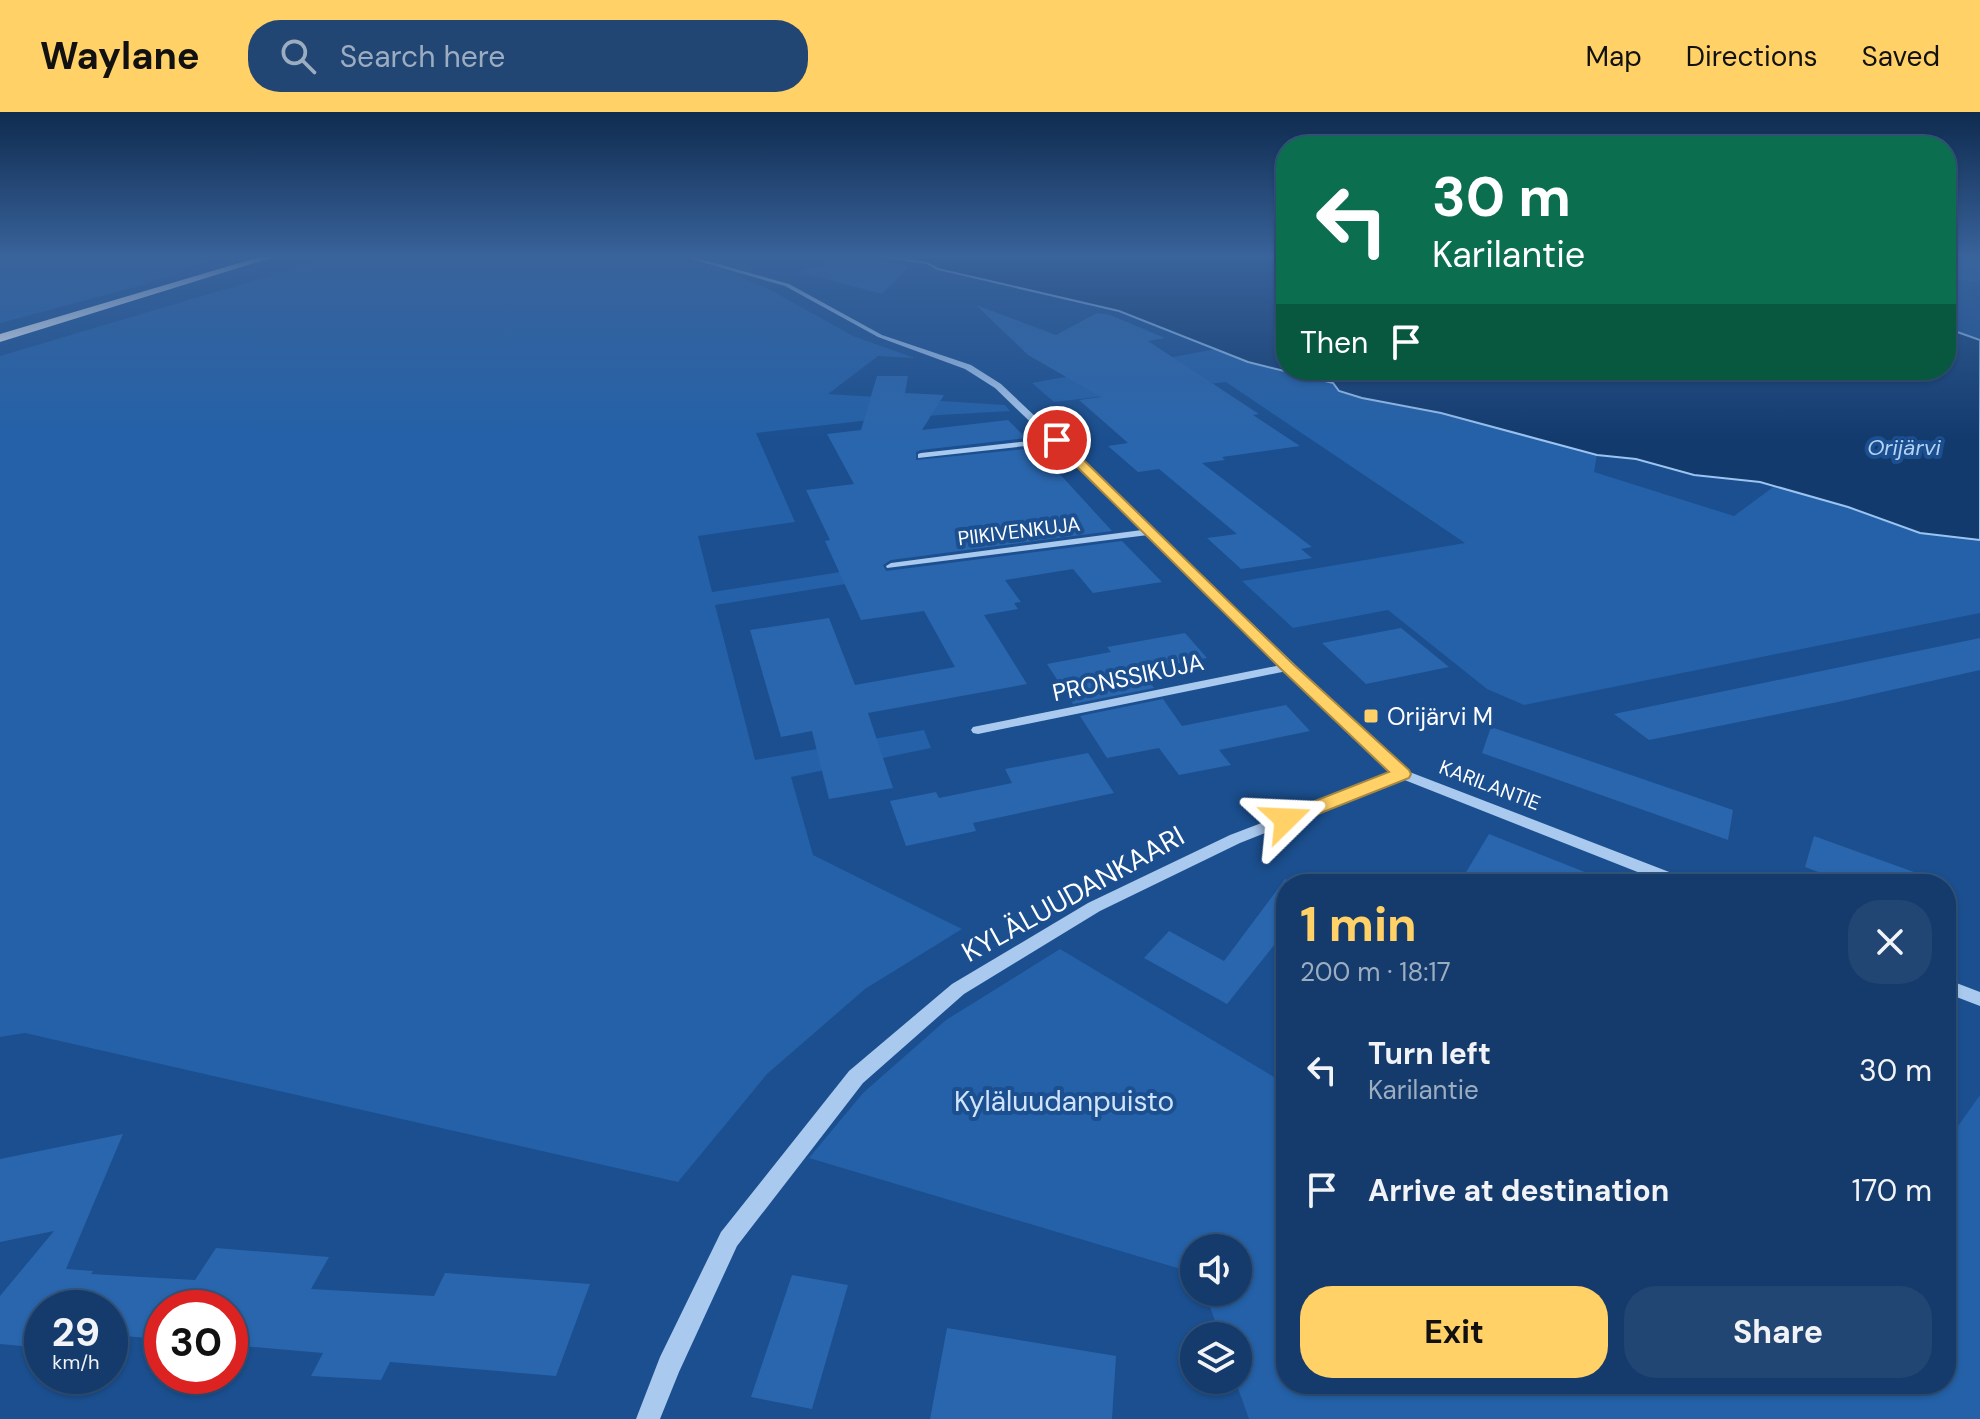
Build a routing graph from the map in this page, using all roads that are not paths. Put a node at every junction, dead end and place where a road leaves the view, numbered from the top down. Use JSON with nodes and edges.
{"nodes":[{"id":1,"x":66,"y":318,"type":"edge"},
{"id":2,"x":847,"y":318,"type":"edge"},
{"id":3,"x":0,"y":338,"type":"edge"},
{"id":4,"x":1057,"y":440,"type":"junction"},
{"id":5,"x":921,"y":456,"type":"dead end"},
{"id":6,"x":1151,"y":532,"type":"junction"},
{"id":7,"x":891,"y":566,"type":"dead end"},
{"id":8,"x":1287,"y":667,"type":"junction"},
{"id":9,"x":978,"y":730,"type":"dead end"},
{"id":10,"x":1402,"y":774,"type":"junction"},
{"id":11,"x":1658,"y":874,"type":"edge"},
{"id":12,"x":1956,"y":990,"type":"edge"},
{"id":13,"x":1980,"y":999,"type":"edge"},
{"id":14,"x":648,"y":1419,"type":"edge"}],
"edges":[{"from":1,"to":3,"type":"highway"},
{"from":2,"to":4,"type":"street","name":"KARILANTIE"},
{"from":4,"to":5,"type":"street"},
{"from":4,"to":6,"type":"street","name":"KARILANTIE"},
{"from":6,"to":7,"type":"street","name":"PIIKIVENKUJA"},
{"from":6,"to":8,"type":"street","name":"KARILANTIE"},
{"from":8,"to":9,"type":"street","name":"PRONSSIKUJA"},
{"from":8,"to":10,"type":"street","name":"KARILANTIE"},
{"from":10,"to":11,"type":"street","name":"KARILANTIE"},
{"from":10,"to":14,"type":"street","name":"KYLÄLUUDANKAARI"},
{"from":12,"to":13,"type":"street"}]}
